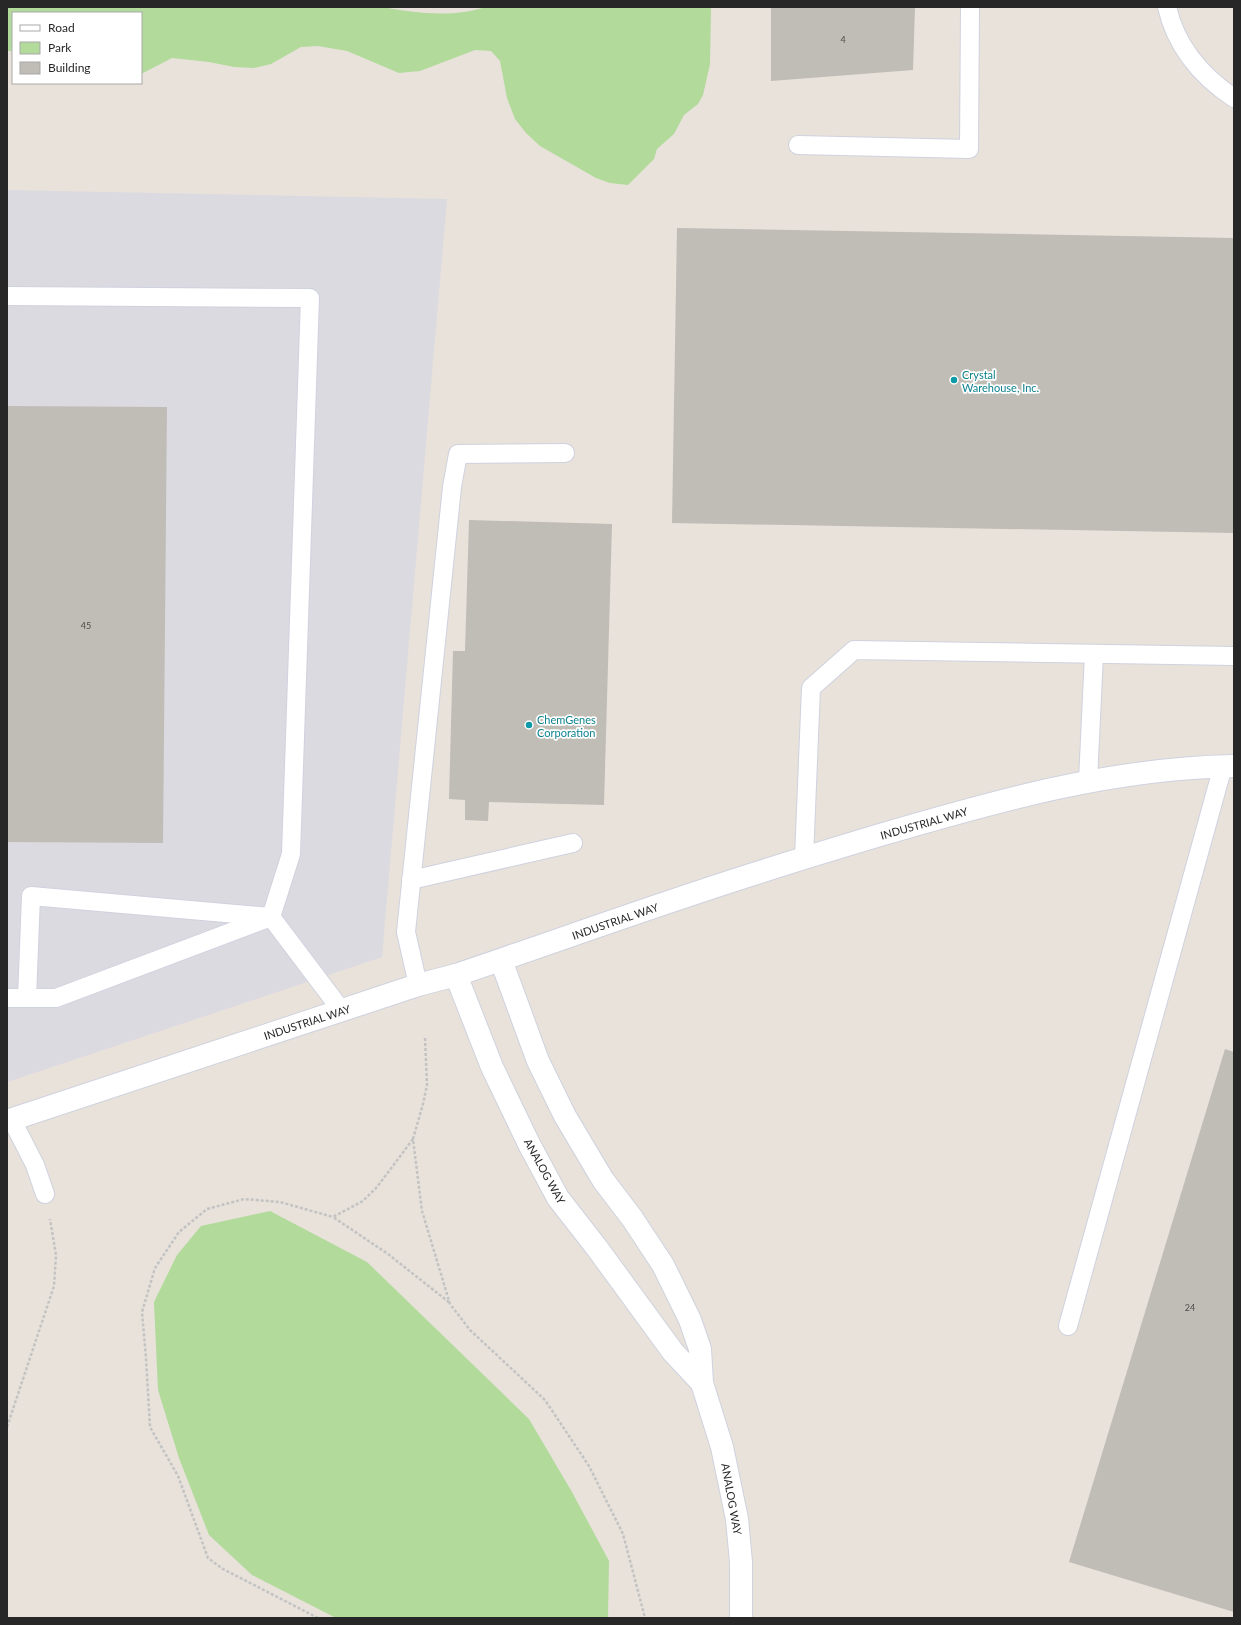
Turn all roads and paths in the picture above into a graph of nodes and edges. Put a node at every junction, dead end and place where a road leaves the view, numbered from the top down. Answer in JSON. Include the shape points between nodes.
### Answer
{"nodes":[{"id":1,"x":970,"y":7,"type":"edge"},
{"id":2,"x":1167,"y":7,"type":"edge"},
{"id":3,"x":1234,"y":98,"type":"edge"},
{"id":4,"x":798,"y":145,"type":"dead end"},
{"id":5,"x":7,"y":296,"type":"edge"},
{"id":6,"x":564,"y":453,"type":"dead end"},
{"id":7,"x":1094,"y":654,"type":"junction"},
{"id":8,"x":1234,"y":656,"type":"edge"},
{"id":9,"x":1228,"y":766,"type":"edge"},
{"id":10,"x":1088,"y":781,"type":"junction"},
{"id":11,"x":573,"y":843,"type":"dead end"},
{"id":12,"x":804,"y":858,"type":"junction"},
{"id":13,"x":411,"y":880,"type":"junction"},
{"id":14,"x":271,"y":917,"type":"junction"},
{"id":15,"x":501,"y":960,"type":"junction"},
{"id":16,"x":456,"y":975,"type":"junction"},
{"id":17,"x":418,"y":985,"type":"junction"},
{"id":18,"x":7,"y":998,"type":"edge"},
{"id":19,"x":27,"y":998,"type":"junction"},
{"id":20,"x":342,"y":1011,"type":"junction"},
{"id":21,"x":425,"y":1038,"type":"dead end"},
{"id":22,"x":10,"y":1120,"type":"edge"},
{"id":23,"x":412,"y":1139,"type":"junction"},
{"id":24,"x":44,"y":1194,"type":"joint"},
{"id":25,"x":333,"y":1217,"type":"junction"},
{"id":26,"x":450,"y":1304,"type":"junction"},
{"id":27,"x":1068,"y":1326,"type":"dead end"},
{"id":28,"x":702,"y":1384,"type":"junction"},
{"id":29,"x":7,"y":1427,"type":"edge"},
{"id":30,"x":318,"y":1618,"type":"edge"},
{"id":31,"x":645,"y":1618,"type":"edge"},
{"id":32,"x":741,"y":1618,"type":"edge"}],
"edges":[{"from":1,"to":4,"type":"lane","via":[[969,149]]},
{"from":2,"to":3,"type":"lane","via":[[1173,27],[1192,61],[1205,76]]},
{"from":5,"to":14,"type":"lane","via":[[310,298],[291,854]]},
{"from":6,"to":13,"type":"lane","via":[[458,454],[452,487]]},
{"from":7,"to":8,"type":"lane"},
{"from":7,"to":10,"type":"lane"},
{"from":7,"to":12,"type":"lane","via":[[854,650],[811,688]]},
{"from":9,"to":10,"type":"street","name":"INDUSTRIAL WAY","via":[[1155,771]]},
{"from":9,"to":27,"type":"lane"},
{"from":10,"to":12,"type":"street","name":"INDUSTRIAL WAY","via":[[967,810]]},
{"from":11,"to":13,"type":"lane"},
{"from":12,"to":15,"type":"street","name":"INDUSTRIAL WAY"},
{"from":13,"to":17,"type":"lane","via":[[406,932]]},
{"from":14,"to":19,"type":"lane","via":[[56,998]]},
{"from":14,"to":19,"type":"lane","via":[[31,896]]},
{"from":14,"to":20,"type":"lane"},
{"from":15,"to":16,"type":"street","name":"INDUSTRIAL WAY"},
{"from":15,"to":28,"type":"street","name":"ANALOG WAY","via":[[538,1061],[565,1116],[603,1180],[663,1265],[690,1320],[700,1349]]},
{"from":16,"to":17,"type":"street","name":"INDUSTRIAL WAY"},
{"from":16,"to":28,"type":"street","name":"ANALOG WAY","via":[[492,1067],[558,1198],[673,1352]]},
{"from":17,"to":20,"type":"street","name":"INDUSTRIAL WAY"},
{"from":18,"to":19,"type":"lane"},
{"from":20,"to":22,"type":"street","name":"INDUSTRIAL WAY"},
{"from":21,"to":23,"type":"path","via":[[427,1085],[424,1104]]},
{"from":22,"to":24,"type":"lane","via":[[35,1165]]},
{"from":23,"to":25,"type":"path","via":[[377,1187],[363,1201]]},
{"from":23,"to":26,"type":"path","via":[[422,1210]]},
{"from":24,"to":29,"type":"path","via":[[56,1255],[54,1286]]},
{"from":25,"to":26,"type":"path","via":[[388,1254]]},
{"from":25,"to":30,"type":"path","via":[[280,1202],[244,1199],[207,1209],[179,1232],[155,1268],[142,1312],[150,1427],[178,1476],[208,1558],[223,1569]]},
{"from":26,"to":31,"type":"path","via":[[470,1330],[546,1400],[589,1466],[623,1534]]},
{"from":28,"to":32,"type":"street","name":"ANALOG WAY","via":[[722,1447],[737,1519],[741,1562]]}]}
